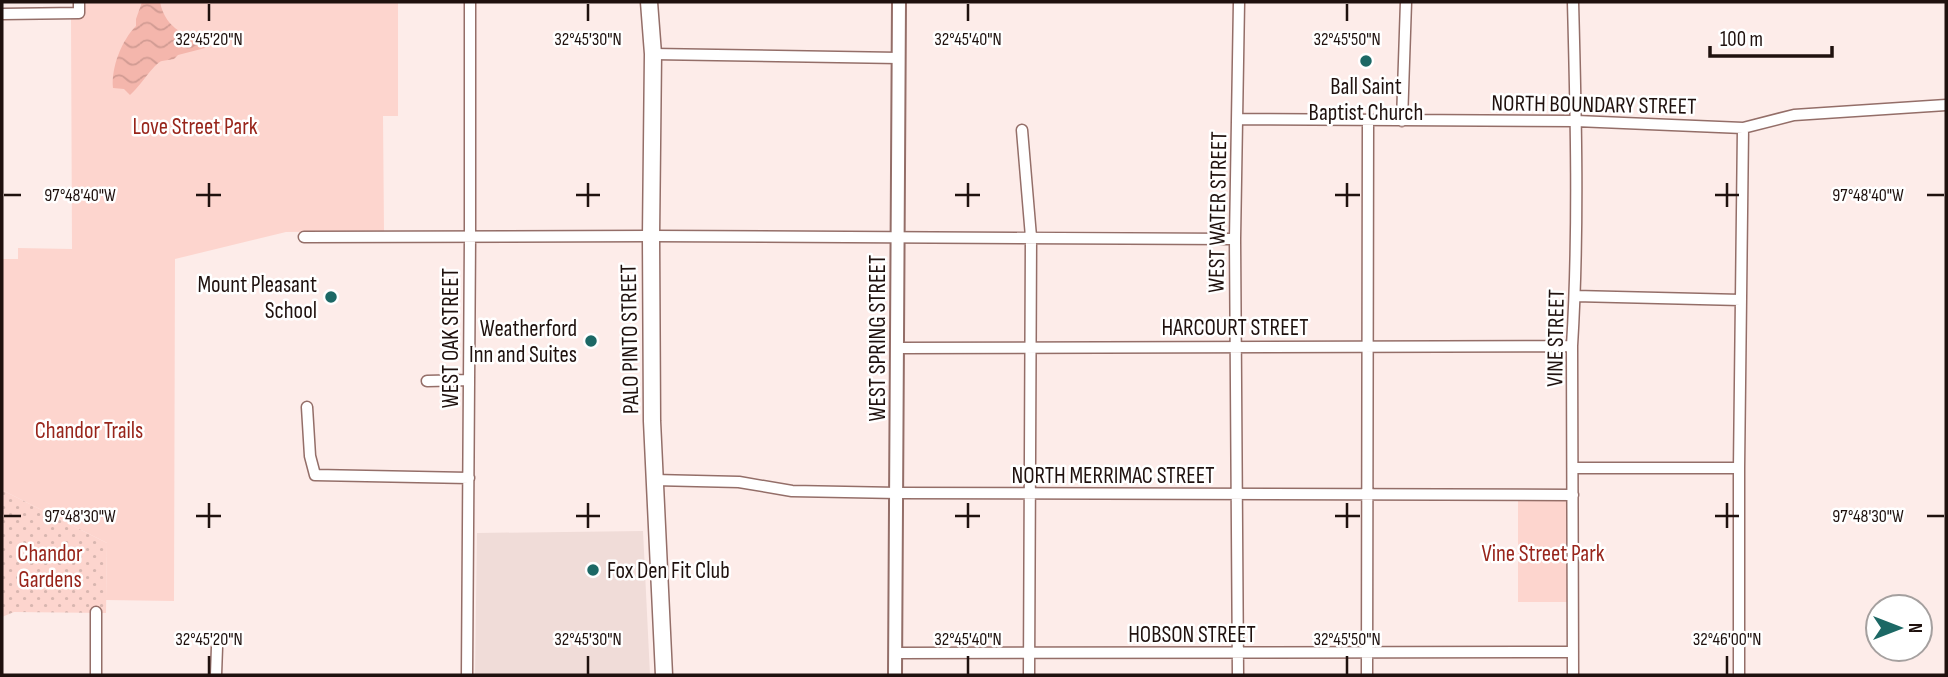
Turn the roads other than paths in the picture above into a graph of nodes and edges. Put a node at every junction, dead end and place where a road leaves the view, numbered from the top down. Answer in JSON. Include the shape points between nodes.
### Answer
{"nodes":[{"id":1,"x":470,"y":2,"type":"edge"},
{"id":2,"x":649,"y":2,"type":"edge"},
{"id":3,"x":899,"y":2,"type":"edge"},
{"id":4,"x":1239,"y":2,"type":"edge"},
{"id":5,"x":1406,"y":2,"type":"edge"},
{"id":6,"x":1573,"y":2,"type":"edge"},
{"id":7,"x":79,"y":7,"type":"edge"},
{"id":8,"x":2,"y":14,"type":"edge"},
{"id":9,"x":653,"y":54,"type":"junction"},
{"id":10,"x":899,"y":58,"type":"junction"},
{"id":11,"x":1946,"y":105,"type":"edge"},
{"id":12,"x":1238,"y":119,"type":"junction"},
{"id":13,"x":1368,"y":120,"type":"junction"},
{"id":14,"x":1402,"y":121,"type":"junction"},
{"id":15,"x":1576,"y":121,"type":"junction"},
{"id":16,"x":1743,"y":128,"type":"junction"},
{"id":17,"x":1022,"y":130,"type":"dead end"},
{"id":18,"x":651,"y":236,"type":"junction"},
{"id":19,"x":304,"y":237,"type":"dead end"},
{"id":20,"x":470,"y":237,"type":"junction"},
{"id":21,"x":1031,"y":237,"type":"junction"},
{"id":22,"x":898,"y":239,"type":"junction"},
{"id":23,"x":1235,"y":239,"type":"junction"},
{"id":24,"x":1575,"y":296,"type":"junction"},
{"id":25,"x":1741,"y":300,"type":"junction"},
{"id":26,"x":1367,"y":345,"type":"junction"},
{"id":27,"x":1030,"y":346,"type":"junction"},
{"id":28,"x":1236,"y":346,"type":"junction"},
{"id":29,"x":1572,"y":346,"type":"junction"},
{"id":30,"x":898,"y":348,"type":"junction"},
{"id":31,"x":469,"y":380,"type":"junction"},
{"id":32,"x":427,"y":381,"type":"dead end"},
{"id":33,"x":307,"y":407,"type":"dead end"},
{"id":34,"x":1574,"y":468,"type":"junction"},
{"id":35,"x":1738,"y":468,"type":"junction"},
{"id":36,"x":469,"y":478,"type":"junction"},
{"id":37,"x":654,"y":480,"type":"junction"},
{"id":38,"x":898,"y":493,"type":"junction"},
{"id":39,"x":1031,"y":495,"type":"junction"},
{"id":40,"x":1237,"y":495,"type":"junction"},
{"id":41,"x":1367,"y":495,"type":"junction"},
{"id":42,"x":1573,"y":495,"type":"junction"},
{"id":43,"x":96,"y":612,"type":"dead end"},
{"id":44,"x":217,"y":647,"type":"dead end"},
{"id":45,"x":1573,"y":652,"type":"junction"},
{"id":46,"x":895,"y":653,"type":"junction"},
{"id":47,"x":1029,"y":653,"type":"junction"},
{"id":48,"x":1367,"y":653,"type":"junction"},
{"id":49,"x":1238,"y":654,"type":"junction"},
{"id":50,"x":96,"y":675,"type":"edge"},
{"id":51,"x":216,"y":675,"type":"edge"},
{"id":52,"x":467,"y":675,"type":"edge"},
{"id":53,"x":664,"y":675,"type":"edge"},
{"id":54,"x":895,"y":675,"type":"edge"},
{"id":55,"x":1029,"y":675,"type":"edge"},
{"id":56,"x":1238,"y":675,"type":"edge"},
{"id":57,"x":1367,"y":675,"type":"edge"},
{"id":58,"x":1573,"y":675,"type":"edge"},
{"id":59,"x":1739,"y":675,"type":"edge"}],
"edges":[{"from":1,"to":20,"type":"street","name":"WEST OAK STREET"},
{"from":2,"to":9,"type":"main road","name":"PALO PINTO STREET"},
{"from":3,"to":10,"type":"street","name":"WEST SPRING STREET"},
{"from":4,"to":12,"type":"street","name":"WEST WATER STREET"},
{"from":5,"to":14,"type":"street"},
{"from":6,"to":15,"type":"street","name":"VINE STREET"},
{"from":7,"to":8,"type":"street"},
{"from":9,"to":10,"type":"street"},
{"from":9,"to":18,"type":"main road","name":"PALO PINTO STREET"},
{"from":10,"to":22,"type":"street","name":"WEST SPRING STREET"},
{"from":11,"to":16,"type":"street","name":"NORTH BOUNDARY STREET","via":[[1794,115]]},
{"from":12,"to":13,"type":"street","name":"NORTH BOUNDARY STREET"},
{"from":12,"to":23,"type":"street","name":"WEST WATER STREET"},
{"from":13,"to":14,"type":"street","name":"NORTH BOUNDARY STREET"},
{"from":13,"to":26,"type":"street"},
{"from":14,"to":15,"type":"street","name":"NORTH BOUNDARY STREET"},
{"from":15,"to":16,"type":"street","name":"NORTH BOUNDARY STREET"},
{"from":15,"to":24,"type":"street","name":"VINE STREET"},
{"from":16,"to":25,"type":"street"},
{"from":17,"to":21,"type":"street"},
{"from":18,"to":20,"type":"street"},
{"from":18,"to":22,"type":"street"},
{"from":18,"to":37,"type":"main road","name":"PALO PINTO STREET"},
{"from":19,"to":20,"type":"street"},
{"from":20,"to":31,"type":"street","name":"WEST OAK STREET"},
{"from":21,"to":22,"type":"street"},
{"from":21,"to":23,"type":"street"},
{"from":21,"to":27,"type":"street"},
{"from":22,"to":30,"type":"street","name":"WEST SPRING STREET"},
{"from":23,"to":28,"type":"street","name":"WEST WATER STREET"},
{"from":24,"to":25,"type":"street"},
{"from":24,"to":29,"type":"street","name":"VINE STREET"},
{"from":25,"to":35,"type":"street"},
{"from":26,"to":28,"type":"street","name":"HARCOURT STREET"},
{"from":26,"to":29,"type":"street","name":"HARCOURT STREET"},
{"from":26,"to":41,"type":"street"},
{"from":27,"to":28,"type":"street","name":"HARCOURT STREET"},
{"from":27,"to":30,"type":"street","name":"HARCOURT STREET"},
{"from":27,"to":39,"type":"street"},
{"from":28,"to":40,"type":"street","name":"WEST WATER STREET"},
{"from":29,"to":34,"type":"street","name":"VINE STREET"},
{"from":30,"to":38,"type":"street","name":"WEST SPRING STREET"},
{"from":31,"to":32,"type":"street"},
{"from":31,"to":36,"type":"street","name":"WEST OAK STREET"},
{"from":33,"to":36,"type":"street","via":[[316,475]]},
{"from":34,"to":35,"type":"street"},
{"from":34,"to":42,"type":"street","name":"VINE STREET"},
{"from":35,"to":59,"type":"street"},
{"from":36,"to":52,"type":"street","name":"WEST OAK STREET"},
{"from":37,"to":38,"type":"street","name":"NORTH MERRIMAC STREET","via":[[747,482],[792,491]]},
{"from":37,"to":53,"type":"main road","name":"PALO PINTO STREET"},
{"from":38,"to":39,"type":"street","name":"NORTH MERRIMAC STREET"},
{"from":38,"to":46,"type":"street","name":"WEST SPRING STREET"},
{"from":39,"to":40,"type":"street","name":"NORTH MERRIMAC STREET"},
{"from":39,"to":47,"type":"street"},
{"from":40,"to":41,"type":"street","name":"NORTH MERRIMAC STREET"},
{"from":40,"to":49,"type":"street","name":"WEST WATER STREET"},
{"from":41,"to":42,"type":"street","name":"NORTH MERRIMAC STREET"},
{"from":41,"to":48,"type":"street"},
{"from":42,"to":45,"type":"street","name":"VINE STREET"},
{"from":43,"to":50,"type":"street"},
{"from":44,"to":51,"type":"street"},
{"from":45,"to":48,"type":"street","name":"HOBSON STREET"},
{"from":45,"to":58,"type":"street","name":"VINE STREET"},
{"from":46,"to":47,"type":"street","name":"HOBSON STREET"},
{"from":46,"to":54,"type":"street","name":"WEST SPRING STREET"},
{"from":47,"to":49,"type":"street","name":"HOBSON STREET"},
{"from":47,"to":55,"type":"street"},
{"from":48,"to":49,"type":"street","name":"HOBSON STREET"},
{"from":48,"to":57,"type":"street"},
{"from":49,"to":56,"type":"street","name":"WEST WATER STREET"}]}
